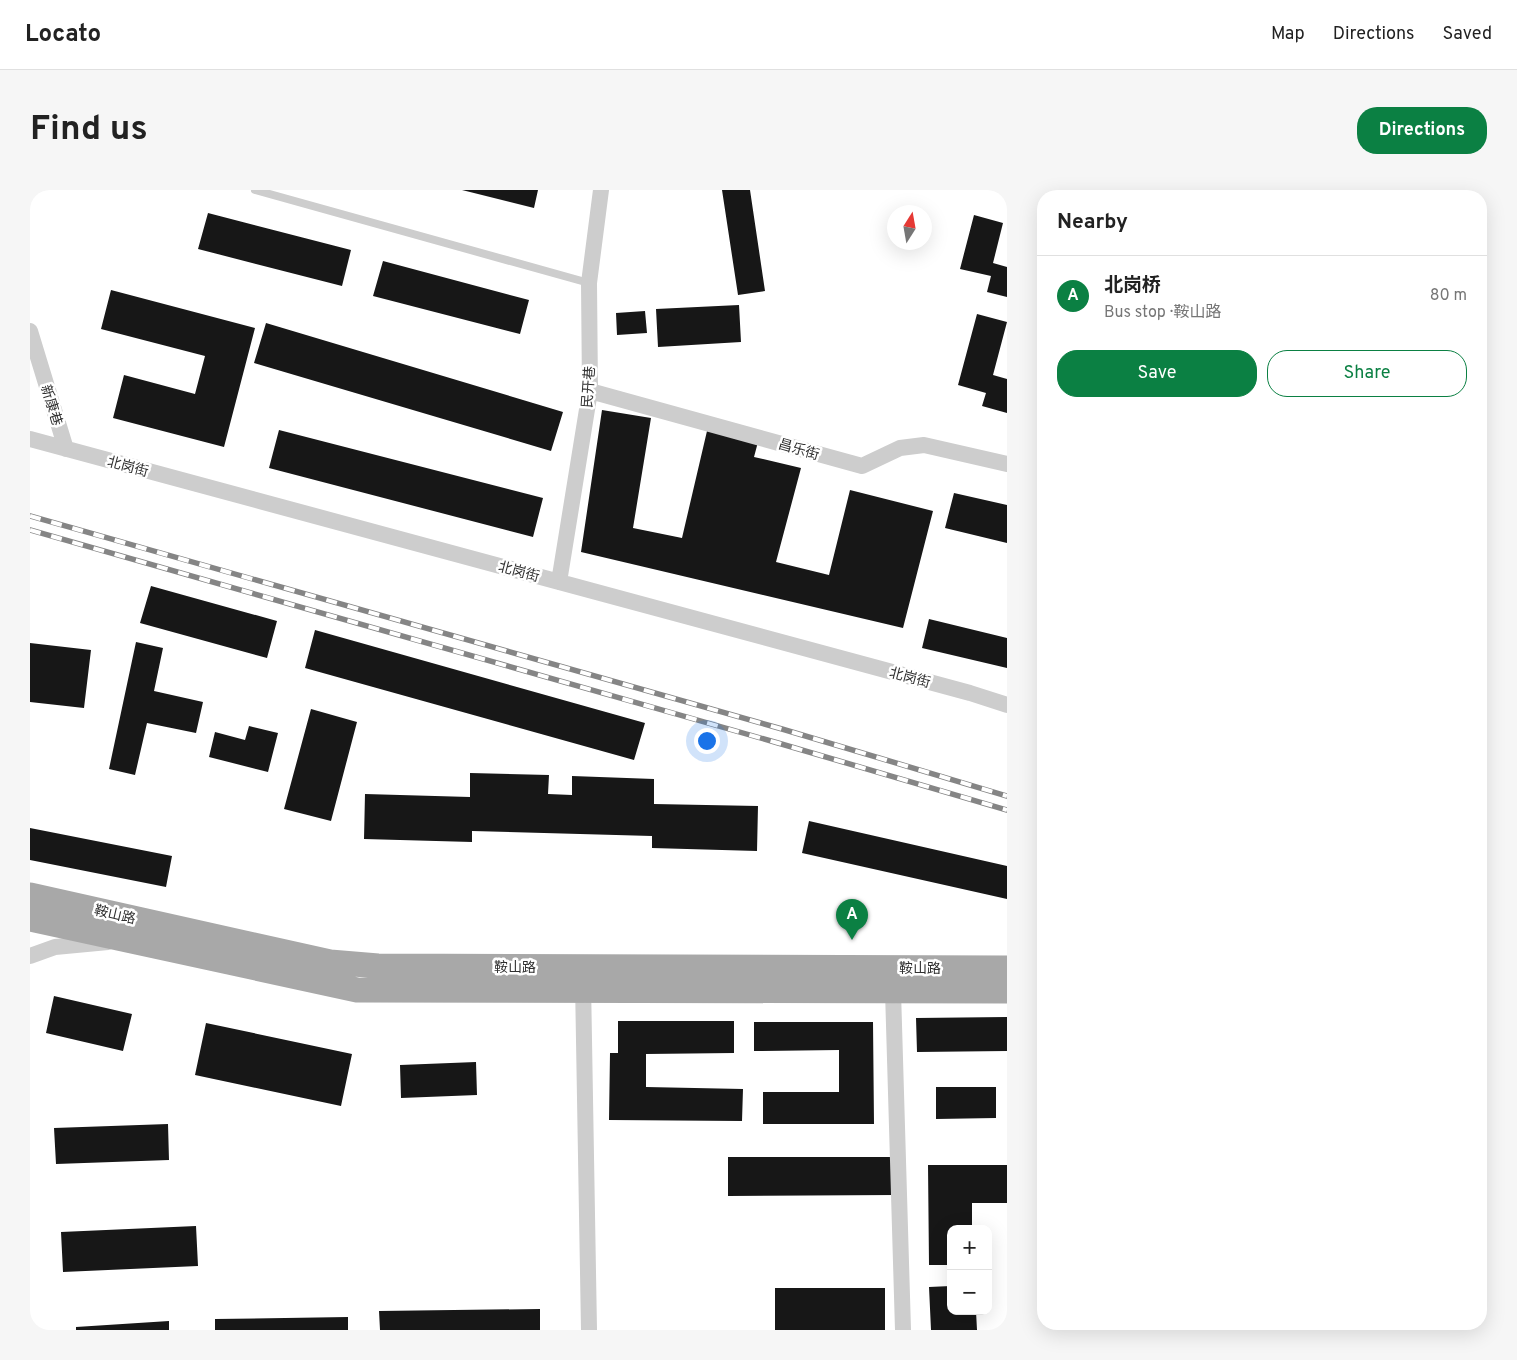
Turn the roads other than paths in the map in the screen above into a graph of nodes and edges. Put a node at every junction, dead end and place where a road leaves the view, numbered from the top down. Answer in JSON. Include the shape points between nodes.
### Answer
{"nodes":[{"id":1,"x":255,"y":190,"type":"edge"},
{"id":2,"x":601,"y":190,"type":"edge"},
{"id":3,"x":589,"y":283,"type":"junction"},
{"id":4,"x":30,"y":331,"type":"edge"},
{"id":5,"x":590,"y":391,"type":"junction"},
{"id":6,"x":30,"y":439,"type":"edge"},
{"id":7,"x":66,"y":449,"type":"junction"},
{"id":8,"x":1007,"y":464,"type":"edge"},
{"id":9,"x":559,"y":582,"type":"junction"},
{"id":10,"x":1007,"y":706,"type":"edge"},
{"id":11,"x":30,"y":895,"type":"edge"},
{"id":12,"x":30,"y":919,"type":"edge"},
{"id":13,"x":128,"y":940,"type":"junction"},
{"id":14,"x":30,"y":956,"type":"edge"},
{"id":15,"x":1007,"y":968,"type":"edge"},
{"id":16,"x":583,"y":979,"type":"junction"},
{"id":17,"x":893,"y":991,"type":"junction"},
{"id":18,"x":1007,"y":991,"type":"edge"},
{"id":19,"x":589,"y":1330,"type":"edge"},
{"id":20,"x":903,"y":1330,"type":"edge"}],
"edges":[{"from":1,"to":3,"type":"lane"},
{"from":2,"to":3,"type":"street","name":"民开巷"},
{"from":3,"to":5,"type":"street","name":"民开巷"},
{"from":4,"to":7,"type":"street","name":"新康巷"},
{"from":5,"to":8,"type":"street","name":"昌乐街","via":[[862,466],[900,448],[924,445]]},
{"from":5,"to":9,"type":"street","name":"民开巷"},
{"from":6,"to":7,"type":"street","name":"北岗街"},
{"from":7,"to":9,"type":"street","name":"北岗街"},
{"from":9,"to":10,"type":"street","name":"北岗街"},
{"from":11,"to":16,"type":"main road","name":"鞍山路","via":[[330,962]]},
{"from":12,"to":13,"type":"main road","name":"鞍山路"},
{"from":13,"to":14,"type":"street","via":[[55,947]]},
{"from":13,"to":16,"type":"main road","name":"鞍山路","via":[[357,990]]},
{"from":15,"to":16,"type":"main road","name":"鞍山路"},
{"from":16,"to":17,"type":"main road","name":"鞍山路"},
{"from":16,"to":19,"type":"street"},
{"from":17,"to":18,"type":"main road","name":"鞍山路"},
{"from":17,"to":20,"type":"street"}]}
